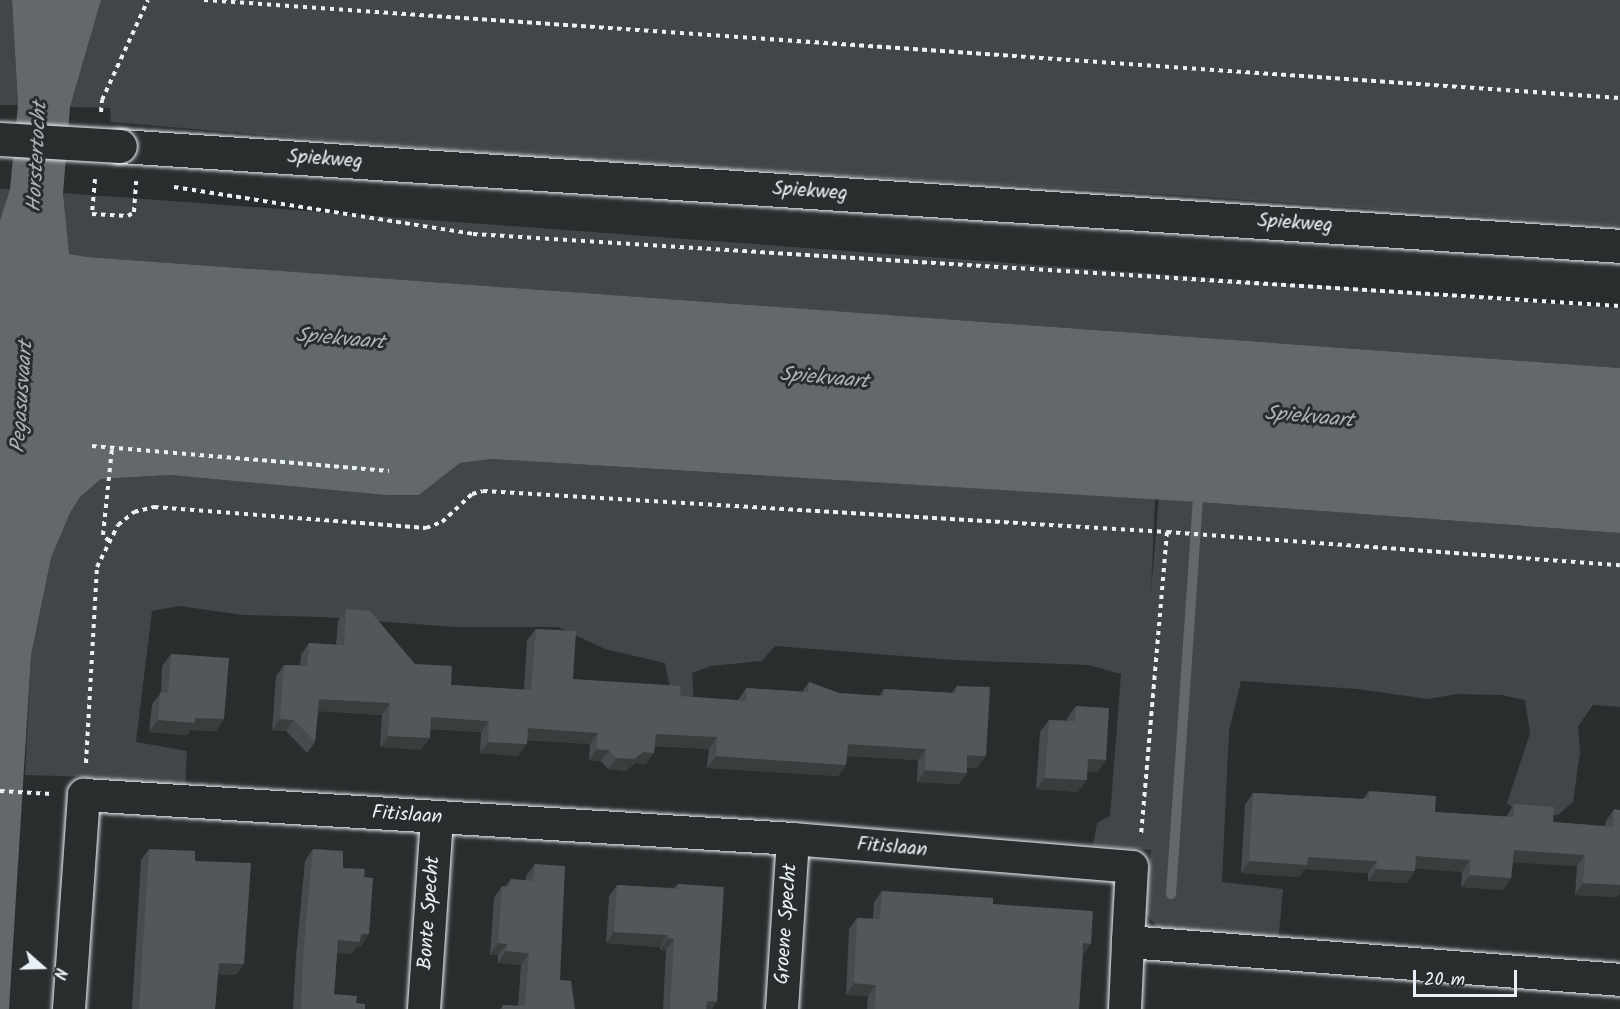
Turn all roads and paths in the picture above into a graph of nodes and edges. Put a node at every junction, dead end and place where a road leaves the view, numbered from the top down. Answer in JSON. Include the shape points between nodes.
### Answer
{"nodes":[{"id":1,"x":148,"y":0,"type":"edge"},
{"id":2,"x":204,"y":0,"type":"edge"},
{"id":3,"x":1620,"y":98,"type":"edge"},
{"id":4,"x":102,"y":100,"type":"dead end"},
{"id":5,"x":0,"y":139,"type":"edge"},
{"id":6,"x":127,"y":181,"type":"dead end"},
{"id":7,"x":136,"y":181,"type":"junction"},
{"id":8,"x":148,"y":182,"type":"dead end"},
{"id":9,"x":171,"y":186,"type":"dead end"},
{"id":10,"x":114,"y":215,"type":"dead end"},
{"id":11,"x":1620,"y":246,"type":"edge"},
{"id":12,"x":1620,"y":306,"type":"edge"},
{"id":13,"x":92,"y":446,"type":"dead end"},
{"id":14,"x":112,"y":448,"type":"junction"},
{"id":15,"x":389,"y":471,"type":"dead end"},
{"id":16,"x":1167,"y":532,"type":"junction"},
{"id":17,"x":110,"y":541,"type":"junction"},
{"id":18,"x":1620,"y":565,"type":"edge"},
{"id":19,"x":0,"y":791,"type":"edge"},
{"id":20,"x":72,"y":795,"type":"junction"},
{"id":21,"x":437,"y":818,"type":"junction"},
{"id":22,"x":793,"y":840,"type":"junction"},
{"id":23,"x":1132,"y":867,"type":"junction"},
{"id":24,"x":1128,"y":942,"type":"junction"},
{"id":25,"x":1620,"y":980,"type":"edge"},
{"id":26,"x":69,"y":1009,"type":"edge"},
{"id":27,"x":424,"y":1009,"type":"edge"},
{"id":28,"x":782,"y":1009,"type":"edge"},
{"id":29,"x":1125,"y":1009,"type":"edge"}],
"edges":[{"from":1,"to":4,"type":"path"},
{"from":2,"to":3,"type":"path"},
{"from":5,"to":11,"type":"main road","name":"Spiekweg","bridge":true},
{"from":6,"to":7,"type":"path"},
{"from":7,"to":8,"type":"path"},
{"from":7,"to":10,"type":"path","via":[[134,212],[128,216]]},
{"from":9,"to":12,"type":"path","via":[[473,234]]},
{"from":13,"to":14,"type":"path"},
{"from":14,"to":15,"type":"path"},
{"from":14,"to":17,"type":"path","via":[[103,536]]},
{"from":16,"to":17,"type":"path","via":[[483,491],[472,494],[442,522],[426,528],[154,507],[134,512],[118,525]]},
{"from":16,"to":18,"type":"path"},
{"from":16,"to":23,"type":"path","via":[[1141,832]]},
{"from":17,"to":20,"type":"path","via":[[98,567]]},
{"from":19,"to":20,"type":"path"},
{"from":20,"to":21,"type":"street","name":"Fitislaan"},
{"from":20,"to":26,"type":"street"},
{"from":21,"to":22,"type":"street","name":"Fitislaan"},
{"from":21,"to":27,"type":"street","name":"Bonte Specht"},
{"from":22,"to":23,"type":"street","name":"Fitislaan"},
{"from":22,"to":28,"type":"street","name":"Groene Specht"},
{"from":23,"to":24,"type":"street"},
{"from":24,"to":25,"type":"street"},
{"from":24,"to":29,"type":"street"}]}
